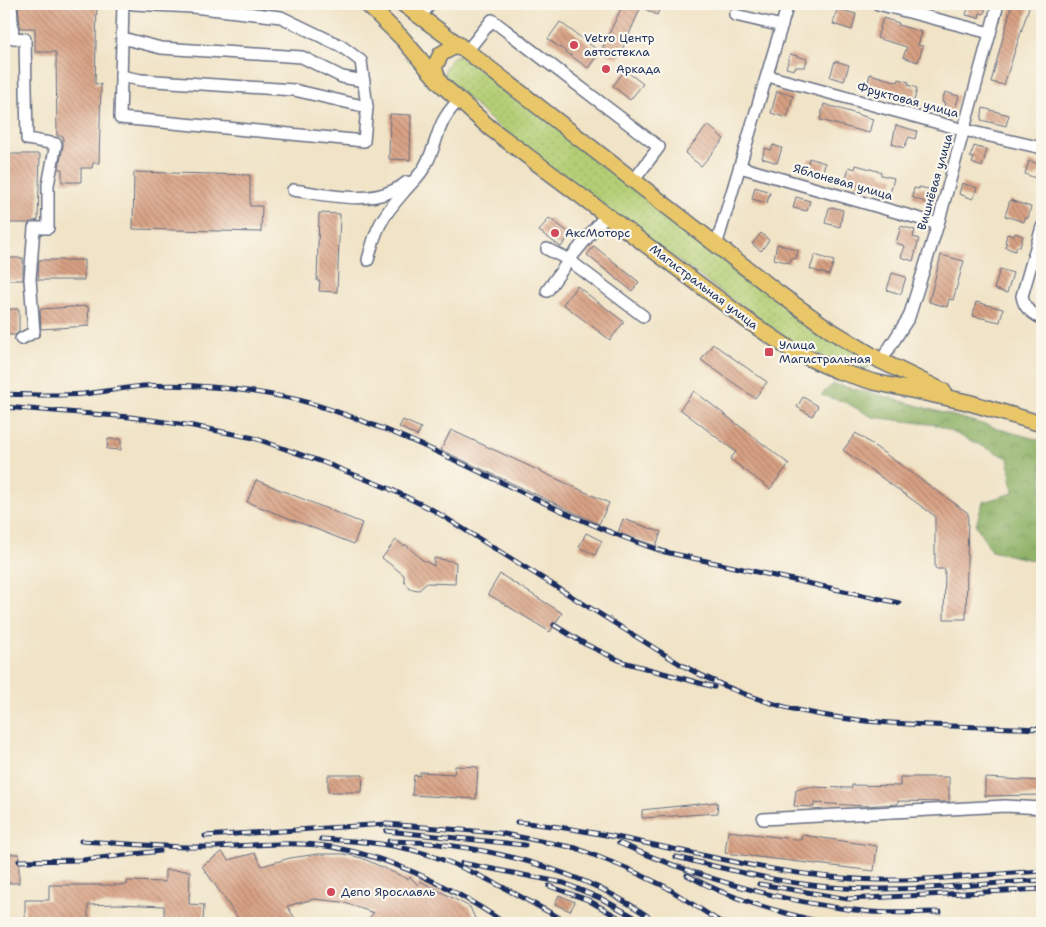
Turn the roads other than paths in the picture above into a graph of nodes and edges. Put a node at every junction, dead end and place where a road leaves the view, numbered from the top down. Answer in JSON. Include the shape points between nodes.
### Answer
{"nodes":[{"id":1,"x":11,"y":4,"type":"edge"},
{"id":2,"x":123,"y":4,"type":"edge"},
{"id":3,"x":134,"y":4,"type":"edge"},
{"id":4,"x":367,"y":4,"type":"edge"},
{"id":5,"x":403,"y":4,"type":"edge"},
{"id":6,"x":788,"y":4,"type":"edge"},
{"id":7,"x":878,"y":4,"type":"edge"},
{"id":8,"x":998,"y":4,"type":"edge"},
{"id":9,"x":427,"y":7,"type":"edge"},
{"id":10,"x":735,"y":15,"type":"dead end"},
{"id":11,"x":782,"y":26,"type":"junction"},
{"id":12,"x":990,"y":33,"type":"junction"},
{"id":13,"x":122,"y":38,"type":"junction"},
{"id":14,"x":467,"y":51,"type":"junction"},
{"id":15,"x":121,"y":76,"type":"junction"},
{"id":16,"x":768,"y":76,"type":"junction"},
{"id":17,"x":364,"y":81,"type":"junction"},
{"id":18,"x":440,"y":84,"type":"junction"},
{"id":19,"x":458,"y":101,"type":"junction"},
{"id":20,"x":367,"y":107,"type":"junction"},
{"id":21,"x":964,"y":130,"type":"junction"},
{"id":22,"x":1042,"y":148,"type":"edge"},
{"id":23,"x":425,"y":167,"type":"junction"},
{"id":24,"x":740,"y":167,"type":"junction"},
{"id":25,"x":634,"y":180,"type":"junction"},
{"id":26,"x":293,"y":190,"type":"dead end"},
{"id":27,"x":606,"y":215,"type":"junction"},
{"id":28,"x":938,"y":224,"type":"junction"},
{"id":29,"x":1042,"y":227,"type":"edge"},
{"id":30,"x":716,"y":246,"type":"junction"},
{"id":31,"x":546,"y":249,"type":"dead end"},
{"id":32,"x":368,"y":260,"type":"dead end"},
{"id":33,"x":568,"y":260,"type":"junction"},
{"id":34,"x":547,"y":291,"type":"dead end"},
{"id":35,"x":643,"y":316,"type":"dead end"},
{"id":36,"x":1042,"y":319,"type":"edge"},
{"id":37,"x":21,"y":339,"type":"dead end"},
{"id":38,"x":881,"y":361,"type":"junction"},
{"id":39,"x":874,"y":382,"type":"junction"},
{"id":40,"x":967,"y":402,"type":"junction"},
{"id":41,"x":1042,"y":424,"type":"edge"},
{"id":42,"x":1042,"y":808,"type":"edge"},
{"id":43,"x":763,"y":819,"type":"dead end"}],
"edges":[{"from":1,"to":37,"type":"street","via":[[13,38],[24,39],[27,139],[56,144],[48,185],[48,228],[34,228],[30,279],[34,332]]},
{"from":2,"to":13,"type":"street"},
{"from":3,"to":17,"type":"street","via":[[281,17],[341,46],[361,61]]},
{"from":4,"to":18,"type":"main road","name":"Магистральная улица","via":[[402,38]]},
{"from":5,"to":9,"type":"main road","name":"Магистральная улица"},
{"from":6,"to":11,"type":"street"},
{"from":7,"to":12,"type":"street"},
{"from":8,"to":12,"type":"street","name":"Вишнёвая улица"},
{"from":9,"to":14,"type":"main road","name":"Магистральная улица"},
{"from":10,"to":11,"type":"street"},
{"from":11,"to":16,"type":"street"},
{"from":12,"to":21,"type":"street","name":"Вишнёвая улица"},
{"from":13,"to":15,"type":"street"},
{"from":13,"to":17,"type":"street","via":[[161,48],[302,57],[342,77]]},
{"from":14,"to":18,"type":"main road","via":[[455,46],[441,54],[434,68]]},
{"from":14,"to":25,"type":"main road","name":"Магистральная улица"},
{"from":14,"to":25,"type":"street","via":[[492,20],[659,147]]},
{"from":15,"to":20,"type":"street","via":[[294,90]]},
{"from":15,"to":20,"type":"street","via":[[120,118],[364,141]]},
{"from":16,"to":21,"type":"street","name":"Фруктовая улица"},
{"from":16,"to":24,"type":"street"},
{"from":17,"to":20,"type":"street"},
{"from":18,"to":19,"type":"main road","name":"Магистральная улица"},
{"from":19,"to":23,"type":"street","via":[[439,126]]},
{"from":19,"to":27,"type":"main road","name":"Магистральная улица","via":[[520,152]]},
{"from":21,"to":22,"type":"street","name":"Фруктовая улица"},
{"from":21,"to":28,"type":"street","name":"Вишнёвая улица"},
{"from":23,"to":26,"type":"street","via":[[384,195],[362,198]]},
{"from":23,"to":32,"type":"street","via":[[375,229]]},
{"from":24,"to":28,"type":"street","name":"Яблоневая улица"},
{"from":24,"to":30,"type":"street"},
{"from":25,"to":30,"type":"main road","name":"Магистральная улица"},
{"from":27,"to":33,"type":"street"},
{"from":27,"to":39,"type":"main road","name":"Магистральная улица","via":[[787,347],[816,362]]},
{"from":28,"to":38,"type":"street","name":"Вишнёвая улица","via":[[909,317]]},
{"from":29,"to":36,"type":"street","via":[[1022,296],[1028,310]]},
{"from":30,"to":38,"type":"main road","name":"Магистральная улица","via":[[830,330]]},
{"from":31,"to":33,"type":"street"},
{"from":33,"to":34,"type":"street"},
{"from":33,"to":35,"type":"street"},
{"from":38,"to":39,"type":"main road"},
{"from":38,"to":40,"type":"main road","name":"Магистральная улица"},
{"from":39,"to":40,"type":"main road","name":"Магистральная улица"},
{"from":40,"to":41,"type":"main road","name":"Магистральная улица"},
{"from":42,"to":43,"type":"street","via":[[1005,806]]}]}
